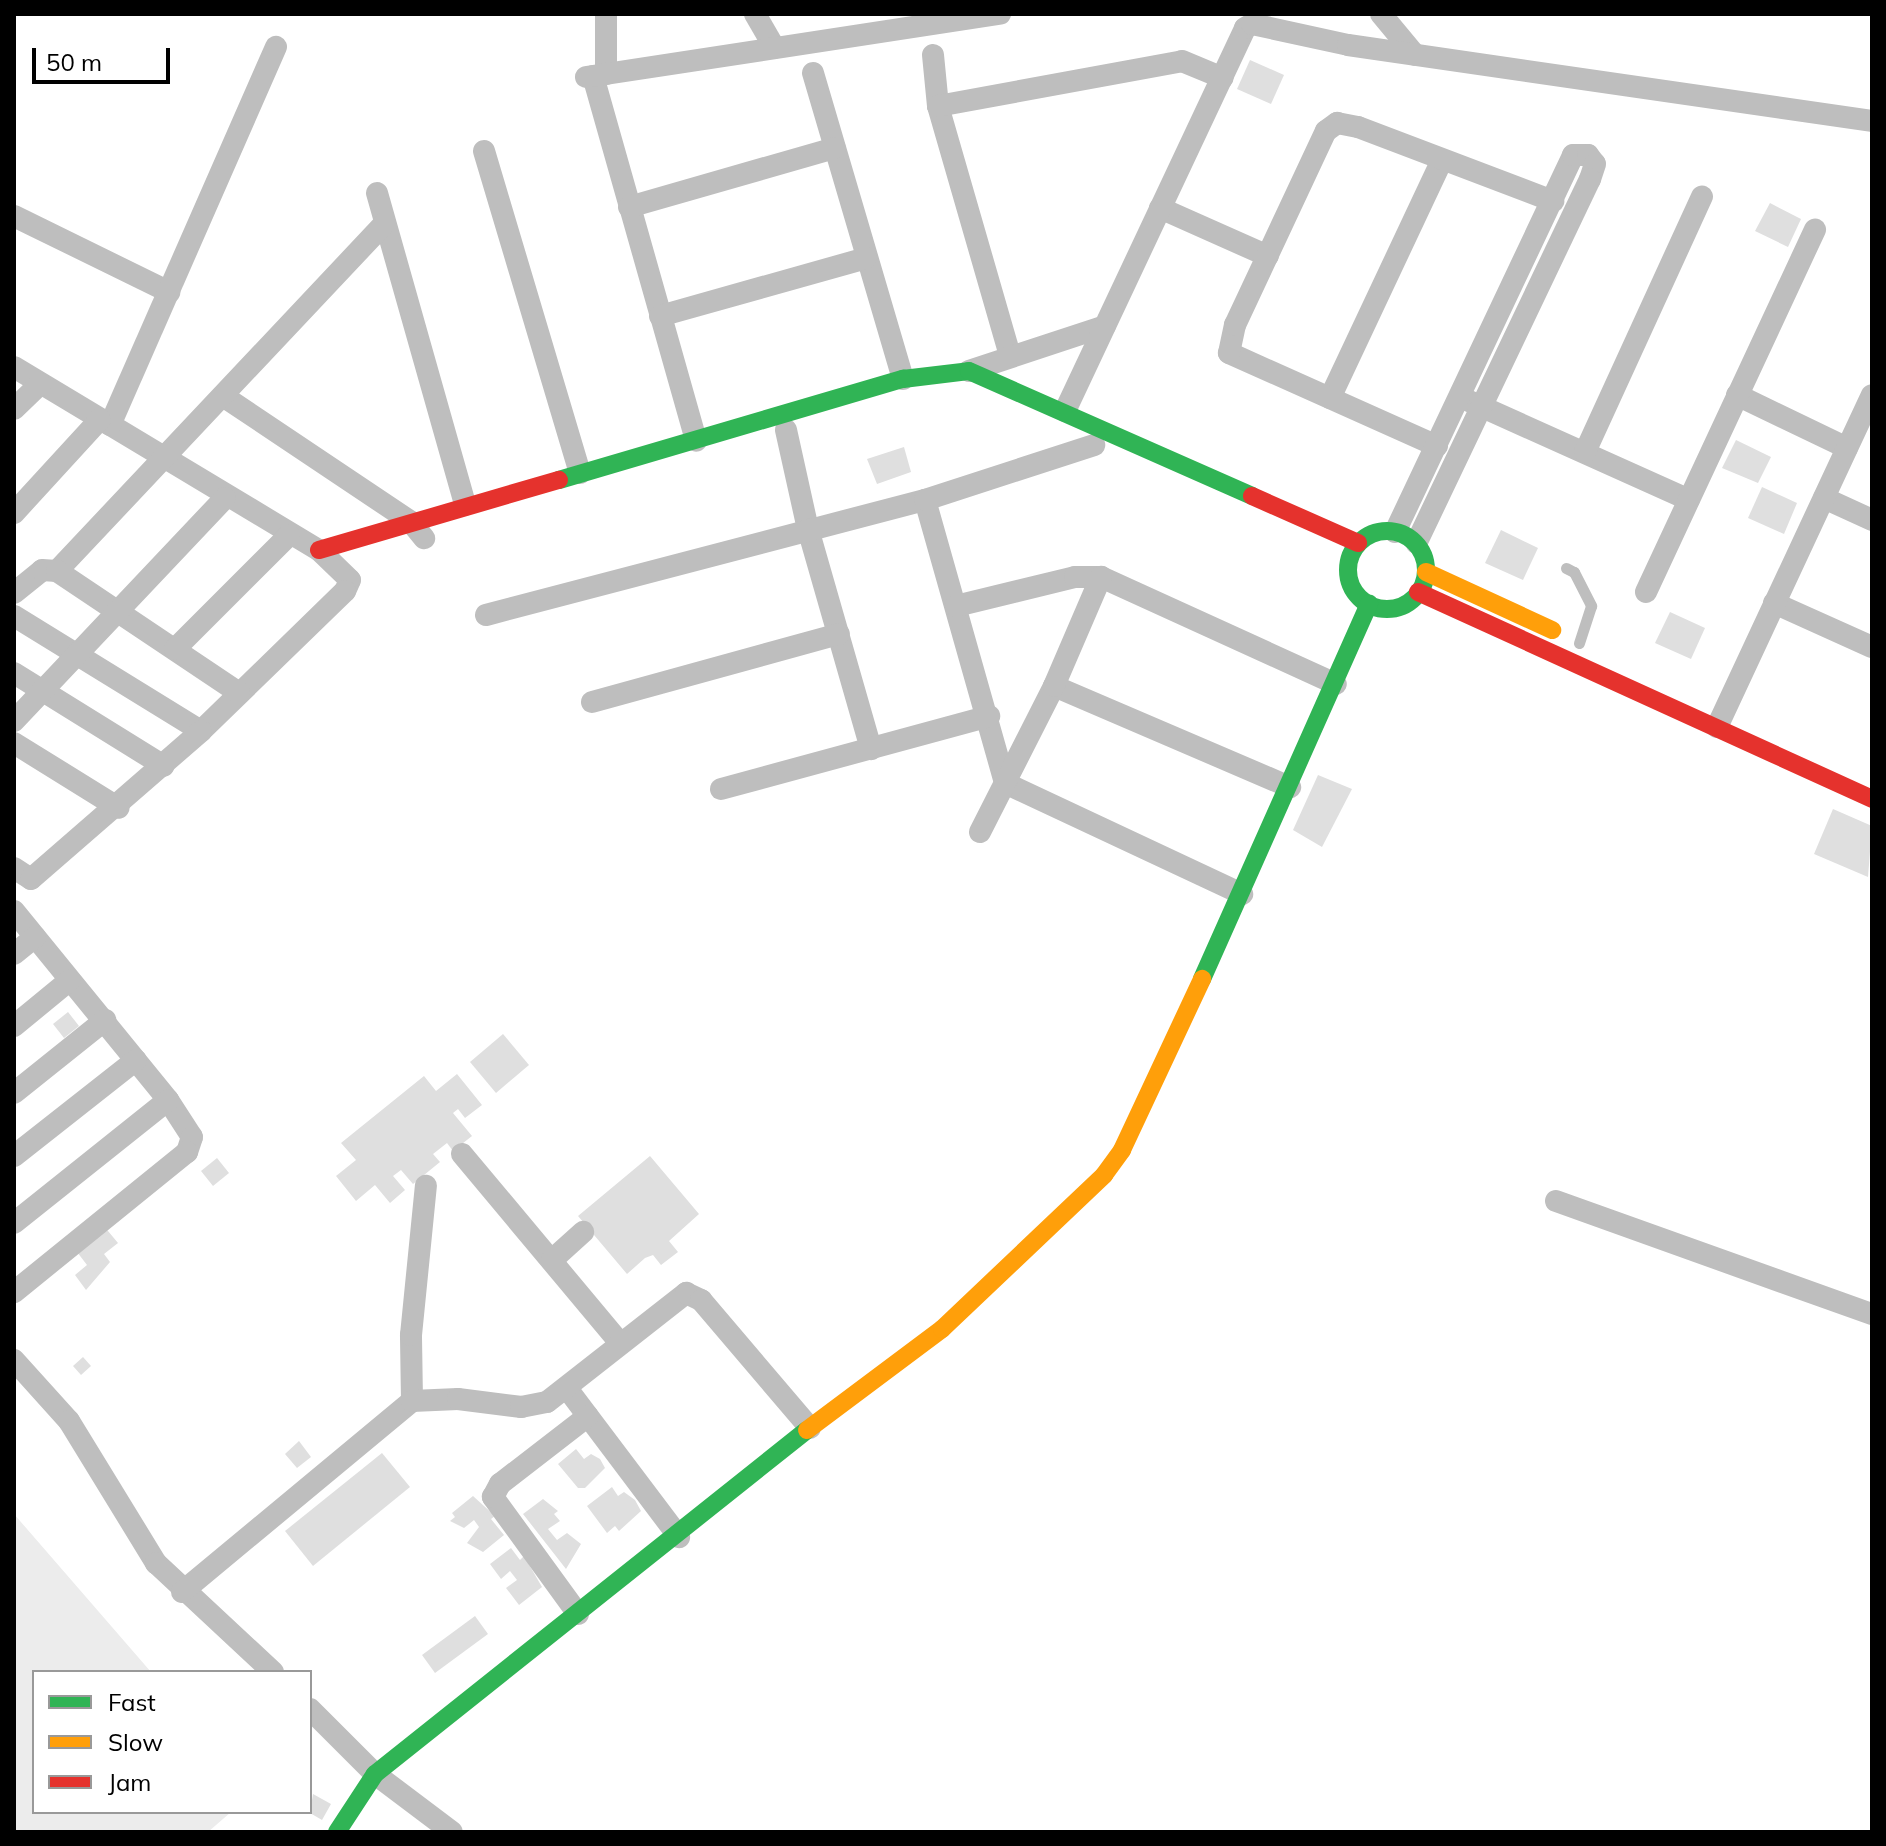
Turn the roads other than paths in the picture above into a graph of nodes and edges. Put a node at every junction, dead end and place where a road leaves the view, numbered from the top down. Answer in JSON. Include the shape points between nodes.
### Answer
{"nodes":[{"id":1,"x":606,"y":14,"type":"edge"},
{"id":2,"x":755,"y":14,"type":"edge"},
{"id":3,"x":1000,"y":14,"type":"edge"},
{"id":4,"x":1381,"y":14,"type":"edge"},
{"id":5,"x":1248,"y":17,"type":"edge"},
{"id":6,"x":276,"y":47,"type":"dead end"},
{"id":7,"x":775,"y":48,"type":"junction"},
{"id":8,"x":933,"y":55,"type":"dead end"},
{"id":9,"x":1415,"y":55,"type":"junction"},
{"id":10,"x":813,"y":73,"type":"dead end"},
{"id":11,"x":595,"y":75,"type":"junction"},
{"id":12,"x":1223,"y":78,"type":"junction"},
{"id":13,"x":938,"y":106,"type":"junction"},
{"id":14,"x":1872,"y":121,"type":"edge"},
{"id":15,"x":835,"y":148,"type":"junction"},
{"id":16,"x":484,"y":151,"type":"dead end"},
{"id":17,"x":1442,"y":160,"type":"junction"},
{"id":18,"x":377,"y":193,"type":"dead end"},
{"id":19,"x":1702,"y":196,"type":"dead end"},
{"id":20,"x":1553,"y":201,"type":"junction"},
{"id":21,"x":629,"y":207,"type":"junction"},
{"id":22,"x":1160,"y":208,"type":"junction"},
{"id":23,"x":14,"y":216,"type":"edge"},
{"id":24,"x":385,"y":223,"type":"junction"},
{"id":25,"x":1815,"y":230,"type":"dead end"},
{"id":26,"x":1268,"y":256,"type":"junction"},
{"id":27,"x":866,"y":258,"type":"junction"},
{"id":28,"x":169,"y":292,"type":"junction"},
{"id":29,"x":660,"y":316,"type":"junction"},
{"id":30,"x":1105,"y":326,"type":"junction"},
{"id":31,"x":1010,"y":355,"type":"junction"},
{"id":32,"x":14,"y":367,"type":"edge"},
{"id":33,"x":903,"y":379,"type":"junction"},
{"id":34,"x":966,"y":381,"type":"junction"},
{"id":35,"x":40,"y":384,"type":"junction"},
{"id":36,"x":1737,"y":395,"type":"junction"},
{"id":37,"x":1872,"y":395,"type":"edge"},
{"id":38,"x":223,"y":396,"type":"junction"},
{"id":39,"x":1461,"y":397,"type":"junction"},
{"id":40,"x":1330,"y":398,"type":"junction"},
{"id":41,"x":1482,"y":407,"type":"junction"},
{"id":42,"x":14,"y":409,"type":"edge"},
{"id":43,"x":1065,"y":411,"type":"junction"},
{"id":44,"x":105,"y":422,"type":"junction"},
{"id":45,"x":786,"y":430,"type":"junction"},
{"id":46,"x":696,"y":441,"type":"junction"},
{"id":47,"x":1094,"y":445,"type":"junction"},
{"id":48,"x":1437,"y":446,"type":"junction"},
{"id":49,"x":1847,"y":448,"type":"junction"},
{"id":50,"x":1585,"y":452,"type":"junction"},
{"id":51,"x":161,"y":457,"type":"junction"},
{"id":52,"x":580,"y":473,"type":"junction"},
{"id":53,"x":225,"y":498,"type":"junction"},
{"id":54,"x":1824,"y":498,"type":"junction"},
{"id":55,"x":925,"y":500,"type":"junction"},
{"id":56,"x":1689,"y":500,"type":"junction"},
{"id":57,"x":465,"y":505,"type":"junction"},
{"id":58,"x":14,"y":513,"type":"edge"},
{"id":59,"x":1872,"y":520,"type":"edge"},
{"id":60,"x":808,"y":529,"type":"junction"},
{"id":61,"x":417,"y":530,"type":"junction"},
{"id":62,"x":1395,"y":532,"type":"junction"},
{"id":63,"x":289,"y":535,"type":"junction"},
{"id":64,"x":1358,"y":543,"type":"junction"},
{"id":65,"x":1416,"y":543,"type":"junction"},
{"id":66,"x":327,"y":557,"type":"junction"},
{"id":67,"x":1349,"y":561,"type":"junction"},
{"id":68,"x":1566,"y":568,"type":"dead end"},
{"id":69,"x":57,"y":571,"type":"junction"},
{"id":70,"x":1426,"y":572,"type":"junction"},
{"id":71,"x":1101,"y":577,"type":"junction"},
{"id":72,"x":1418,"y":592,"type":"junction"},
{"id":73,"x":1646,"y":592,"type":"dead end"},
{"id":74,"x":14,"y":593,"type":"edge"},
{"id":75,"x":1774,"y":603,"type":"junction"},
{"id":76,"x":1369,"y":604,"type":"junction"},
{"id":77,"x":956,"y":606,"type":"junction"},
{"id":78,"x":120,"y":612,"type":"junction"},
{"id":79,"x":486,"y":615,"type":"dead end"},
{"id":80,"x":14,"y":616,"type":"edge"},
{"id":81,"x":839,"y":634,"type":"junction"},
{"id":82,"x":1586,"y":646,"type":"joint"},
{"id":83,"x":1872,"y":647,"type":"edge"},
{"id":84,"x":175,"y":649,"type":"junction"},
{"id":85,"x":78,"y":656,"type":"junction"},
{"id":86,"x":14,"y":673,"type":"edge"},
{"id":87,"x":1646,"y":673,"type":"dead end"},
{"id":88,"x":1336,"y":684,"type":"junction"},
{"id":89,"x":1054,"y":686,"type":"junction"},
{"id":90,"x":44,"y":691,"type":"junction"},
{"id":91,"x":239,"y":693,"type":"junction"},
{"id":92,"x":592,"y":702,"type":"dead end"},
{"id":93,"x":989,"y":716,"type":"junction"},
{"id":94,"x":1721,"y":718,"type":"junction"},
{"id":95,"x":14,"y":721,"type":"edge"},
{"id":96,"x":201,"y":731,"type":"junction"},
{"id":97,"x":14,"y":743,"type":"edge"},
{"id":98,"x":871,"y":749,"type":"junction"},
{"id":99,"x":164,"y":766,"type":"junction"},
{"id":100,"x":1872,"y":779,"type":"edge"},
{"id":101,"x":1005,"y":783,"type":"junction"},
{"id":102,"x":1290,"y":787,"type":"junction"},
{"id":103,"x":721,"y":789,"type":"dead end"},
{"id":104,"x":1872,"y":799,"type":"edge"},
{"id":105,"x":119,"y":808,"type":"junction"},
{"id":106,"x":980,"y":832,"type":"dead end"},
{"id":107,"x":20,"y":880,"type":"edge"},
{"id":108,"x":1242,"y":894,"type":"junction"},
{"id":109,"x":14,"y":911,"type":"edge"},
{"id":110,"x":35,"y":937,"type":"junction"},
{"id":111,"x":14,"y":954,"type":"edge"},
{"id":112,"x":70,"y":980,"type":"junction"},
{"id":113,"x":105,"y":1020,"type":"junction"},
{"id":114,"x":14,"y":1026,"type":"edge"},
{"id":115,"x":136,"y":1060,"type":"junction"},
{"id":116,"x":14,"y":1093,"type":"edge"},
{"id":117,"x":168,"y":1100,"type":"junction"},
{"id":118,"x":462,"y":1154,"type":"dead end"},
{"id":119,"x":14,"y":1156,"type":"edge"},
{"id":120,"x":426,"y":1186,"type":"dead end"},
{"id":121,"x":1556,"y":1201,"type":"dead end"},
{"id":122,"x":14,"y":1223,"type":"edge"},
{"id":123,"x":583,"y":1232,"type":"dead end"},
{"id":124,"x":552,"y":1260,"type":"junction"},
{"id":125,"x":14,"y":1292,"type":"edge"},
{"id":126,"x":1872,"y":1314,"type":"edge"},
{"id":127,"x":620,"y":1343,"type":"junction"},
{"id":128,"x":14,"y":1360,"type":"edge"},
{"id":129,"x":569,"y":1391,"type":"junction"},
{"id":130,"x":412,"y":1401,"type":"junction"},
{"id":131,"x":588,"y":1416,"type":"junction"},
{"id":132,"x":810,"y":1428,"type":"junction"},
{"id":133,"x":679,"y":1537,"type":"junction"},
{"id":134,"x":182,"y":1592,"type":"junction"},
{"id":135,"x":578,"y":1614,"type":"junction"},
{"id":136,"x":271,"y":1670,"type":"edge"},
{"id":137,"x":312,"y":1711,"type":"edge"},
{"id":138,"x":375,"y":1774,"type":"junction"},
{"id":139,"x":337,"y":1832,"type":"edge"},
{"id":140,"x":452,"y":1832,"type":"edge"}],
"edges":[{"from":1,"to":11,"type":"street"},
{"from":2,"to":7,"type":"street"},
{"from":3,"to":7,"type":"street"},
{"from":4,"to":9,"type":"street"},
{"from":5,"to":9,"type":"street"},
{"from":5,"to":12,"type":"street"},
{"from":6,"to":28,"type":"street"},
{"from":7,"to":11,"type":"street"},
{"from":8,"to":13,"type":"street"},
{"from":9,"to":14,"type":"street"},
{"from":10,"to":15,"type":"street"},
{"from":11,"to":21,"type":"street"},
{"from":12,"to":13,"type":"street","via":[[1182,61]]},
{"from":12,"to":22,"type":"street"},
{"from":13,"to":31,"type":"street"},
{"from":15,"to":21,"type":"street"},
{"from":15,"to":27,"type":"street"},
{"from":16,"to":52,"type":"street"},
{"from":17,"to":20,"type":"street"},
{"from":17,"to":26,"type":"street","via":[[1358,127],[1330,127]]},
{"from":17,"to":40,"type":"street"},
{"from":18,"to":24,"type":"street"},
{"from":19,"to":50,"type":"street"},
{"from":20,"to":39,"type":"street"},
{"from":20,"to":41,"type":"street","via":[[1573,155],[1583,152],[1593,159],[1584,193]]},
{"from":21,"to":29,"type":"street"},
{"from":22,"to":26,"type":"street"},
{"from":22,"to":30,"type":"street"},
{"from":23,"to":28,"type":"street"},
{"from":24,"to":38,"type":"street"},
{"from":24,"to":57,"type":"street"},
{"from":25,"to":36,"type":"street"},
{"from":26,"to":40,"type":"street","via":[[1235,325],[1229,353]]},
{"from":27,"to":29,"type":"street"},
{"from":27,"to":33,"type":"street"},
{"from":28,"to":44,"type":"street"},
{"from":29,"to":46,"type":"street"},
{"from":30,"to":31,"type":"street"},
{"from":30,"to":43,"type":"street"},
{"from":31,"to":34,"type":"street"},
{"from":32,"to":35,"type":"street"},
{"from":33,"to":34,"type":"street","via":[[936,371]]},
{"from":33,"to":46,"type":"street"},
{"from":34,"to":43,"type":"street"},
{"from":34,"to":45,"type":"street"},
{"from":34,"to":47,"type":"street"},
{"from":35,"to":42,"type":"street"},
{"from":35,"to":44,"type":"street"},
{"from":36,"to":49,"type":"street"},
{"from":36,"to":56,"type":"street"},
{"from":37,"to":49,"type":"street"},
{"from":38,"to":51,"type":"street"},
{"from":38,"to":61,"type":"street"},
{"from":39,"to":41,"type":"street"},
{"from":39,"to":48,"type":"street"},
{"from":40,"to":48,"type":"street"},
{"from":41,"to":50,"type":"street"},
{"from":41,"to":65,"type":"street"},
{"from":43,"to":64,"type":"street"},
{"from":44,"to":51,"type":"street"},
{"from":44,"to":58,"type":"street"},
{"from":45,"to":60,"type":"street"},
{"from":45,"to":61,"type":"street"},
{"from":46,"to":52,"type":"street"},
{"from":47,"to":55,"type":"street"},
{"from":47,"to":67,"type":"street"},
{"from":48,"to":62,"type":"street"},
{"from":49,"to":54,"type":"street"},
{"from":50,"to":56,"type":"street"},
{"from":51,"to":53,"type":"street"},
{"from":51,"to":69,"type":"street"},
{"from":52,"to":57,"type":"street"},
{"from":53,"to":63,"type":"street"},
{"from":53,"to":78,"type":"street"},
{"from":54,"to":59,"type":"street"},
{"from":54,"to":75,"type":"street"},
{"from":55,"to":60,"type":"street"},
{"from":55,"to":77,"type":"street"},
{"from":56,"to":73,"type":"street"},
{"from":57,"to":61,"type":"street"},
{"from":60,"to":79,"type":"street"},
{"from":60,"to":81,"type":"street"},
{"from":61,"to":66,"type":"street"},
{"from":62,"to":64,"type":"street","via":[[1375,533]]},
{"from":62,"to":65,"type":"street"},
{"from":63,"to":66,"type":"street"},
{"from":63,"to":84,"type":"street"},
{"from":64,"to":67,"type":"street"},
{"from":65,"to":70,"type":"street"},
{"from":66,"to":91,"type":"street","via":[[350,580],[345,591]]},
{"from":67,"to":76,"type":"street","via":[[1354,590]]},
{"from":68,"to":82,"type":"lane","via":[[1591,606]]},
{"from":69,"to":74,"type":"street","via":[[42,570]]},
{"from":69,"to":78,"type":"street"},
{"from":70,"to":72,"type":"street"},
{"from":70,"to":82,"type":"street"},
{"from":71,"to":77,"type":"street","via":[[1075,577]]},
{"from":71,"to":88,"type":"street"},
{"from":71,"to":89,"type":"street"},
{"from":72,"to":76,"type":"street","via":[[1399,607]]},
{"from":72,"to":94,"type":"street"},
{"from":75,"to":83,"type":"street"},
{"from":75,"to":94,"type":"street"},
{"from":76,"to":88,"type":"street"},
{"from":77,"to":93,"type":"street"},
{"from":78,"to":84,"type":"street"},
{"from":78,"to":85,"type":"street"},
{"from":80,"to":85,"type":"street"},
{"from":81,"to":92,"type":"street"},
{"from":81,"to":98,"type":"street"},
{"from":84,"to":91,"type":"street"},
{"from":85,"to":90,"type":"street"},
{"from":85,"to":96,"type":"street"},
{"from":86,"to":90,"type":"street"},
{"from":87,"to":94,"type":"street"},
{"from":88,"to":102,"type":"street"},
{"from":89,"to":101,"type":"street"},
{"from":89,"to":102,"type":"street"},
{"from":90,"to":95,"type":"street"},
{"from":90,"to":99,"type":"street"},
{"from":91,"to":96,"type":"street"},
{"from":93,"to":98,"type":"street"},
{"from":93,"to":101,"type":"street"},
{"from":94,"to":100,"type":"street"},
{"from":94,"to":104,"type":"street"},
{"from":96,"to":99,"type":"street"},
{"from":97,"to":105,"type":"street"},
{"from":98,"to":103,"type":"street"},
{"from":99,"to":105,"type":"street"},
{"from":101,"to":106,"type":"street"},
{"from":101,"to":108,"type":"street"},
{"from":102,"to":108,"type":"street"},
{"from":105,"to":107,"type":"street"},
{"from":108,"to":132,"type":"street","via":[[1122,1150],[1104,1175],[942,1329]]},
{"from":109,"to":110,"type":"street"},
{"from":110,"to":111,"type":"street"},
{"from":110,"to":112,"type":"street"},
{"from":112,"to":113,"type":"street"},
{"from":112,"to":114,"type":"street"},
{"from":113,"to":115,"type":"street"},
{"from":113,"to":116,"type":"street"},
{"from":115,"to":117,"type":"street"},
{"from":115,"to":119,"type":"street"},
{"from":117,"to":122,"type":"street"},
{"from":117,"to":125,"type":"street","via":[[190,1130],[187,1152]]},
{"from":118,"to":124,"type":"street"},
{"from":120,"to":130,"type":"street","via":[[411,1335]]},
{"from":121,"to":126,"type":"street"},
{"from":123,"to":124,"type":"street"},
{"from":124,"to":127,"type":"street"},
{"from":127,"to":129,"type":"street"},
{"from":127,"to":132,"type":"street","via":[[678,1296],[695,1295]]},
{"from":128,"to":134,"type":"street","via":[[69,1421],[135,1532]]},
{"from":129,"to":130,"type":"street","via":[[521,1407],[458,1399]]},
{"from":129,"to":131,"type":"street"},
{"from":130,"to":134,"type":"street"},
{"from":131,"to":133,"type":"street"},
{"from":131,"to":135,"type":"street","via":[[500,1484],[493,1497]]},
{"from":132,"to":133,"type":"street"},
{"from":133,"to":135,"type":"street"},
{"from":134,"to":136,"type":"street"},
{"from":135,"to":138,"type":"street"},
{"from":137,"to":138,"type":"street"},
{"from":138,"to":139,"type":"street"},
{"from":138,"to":140,"type":"street"}]}
